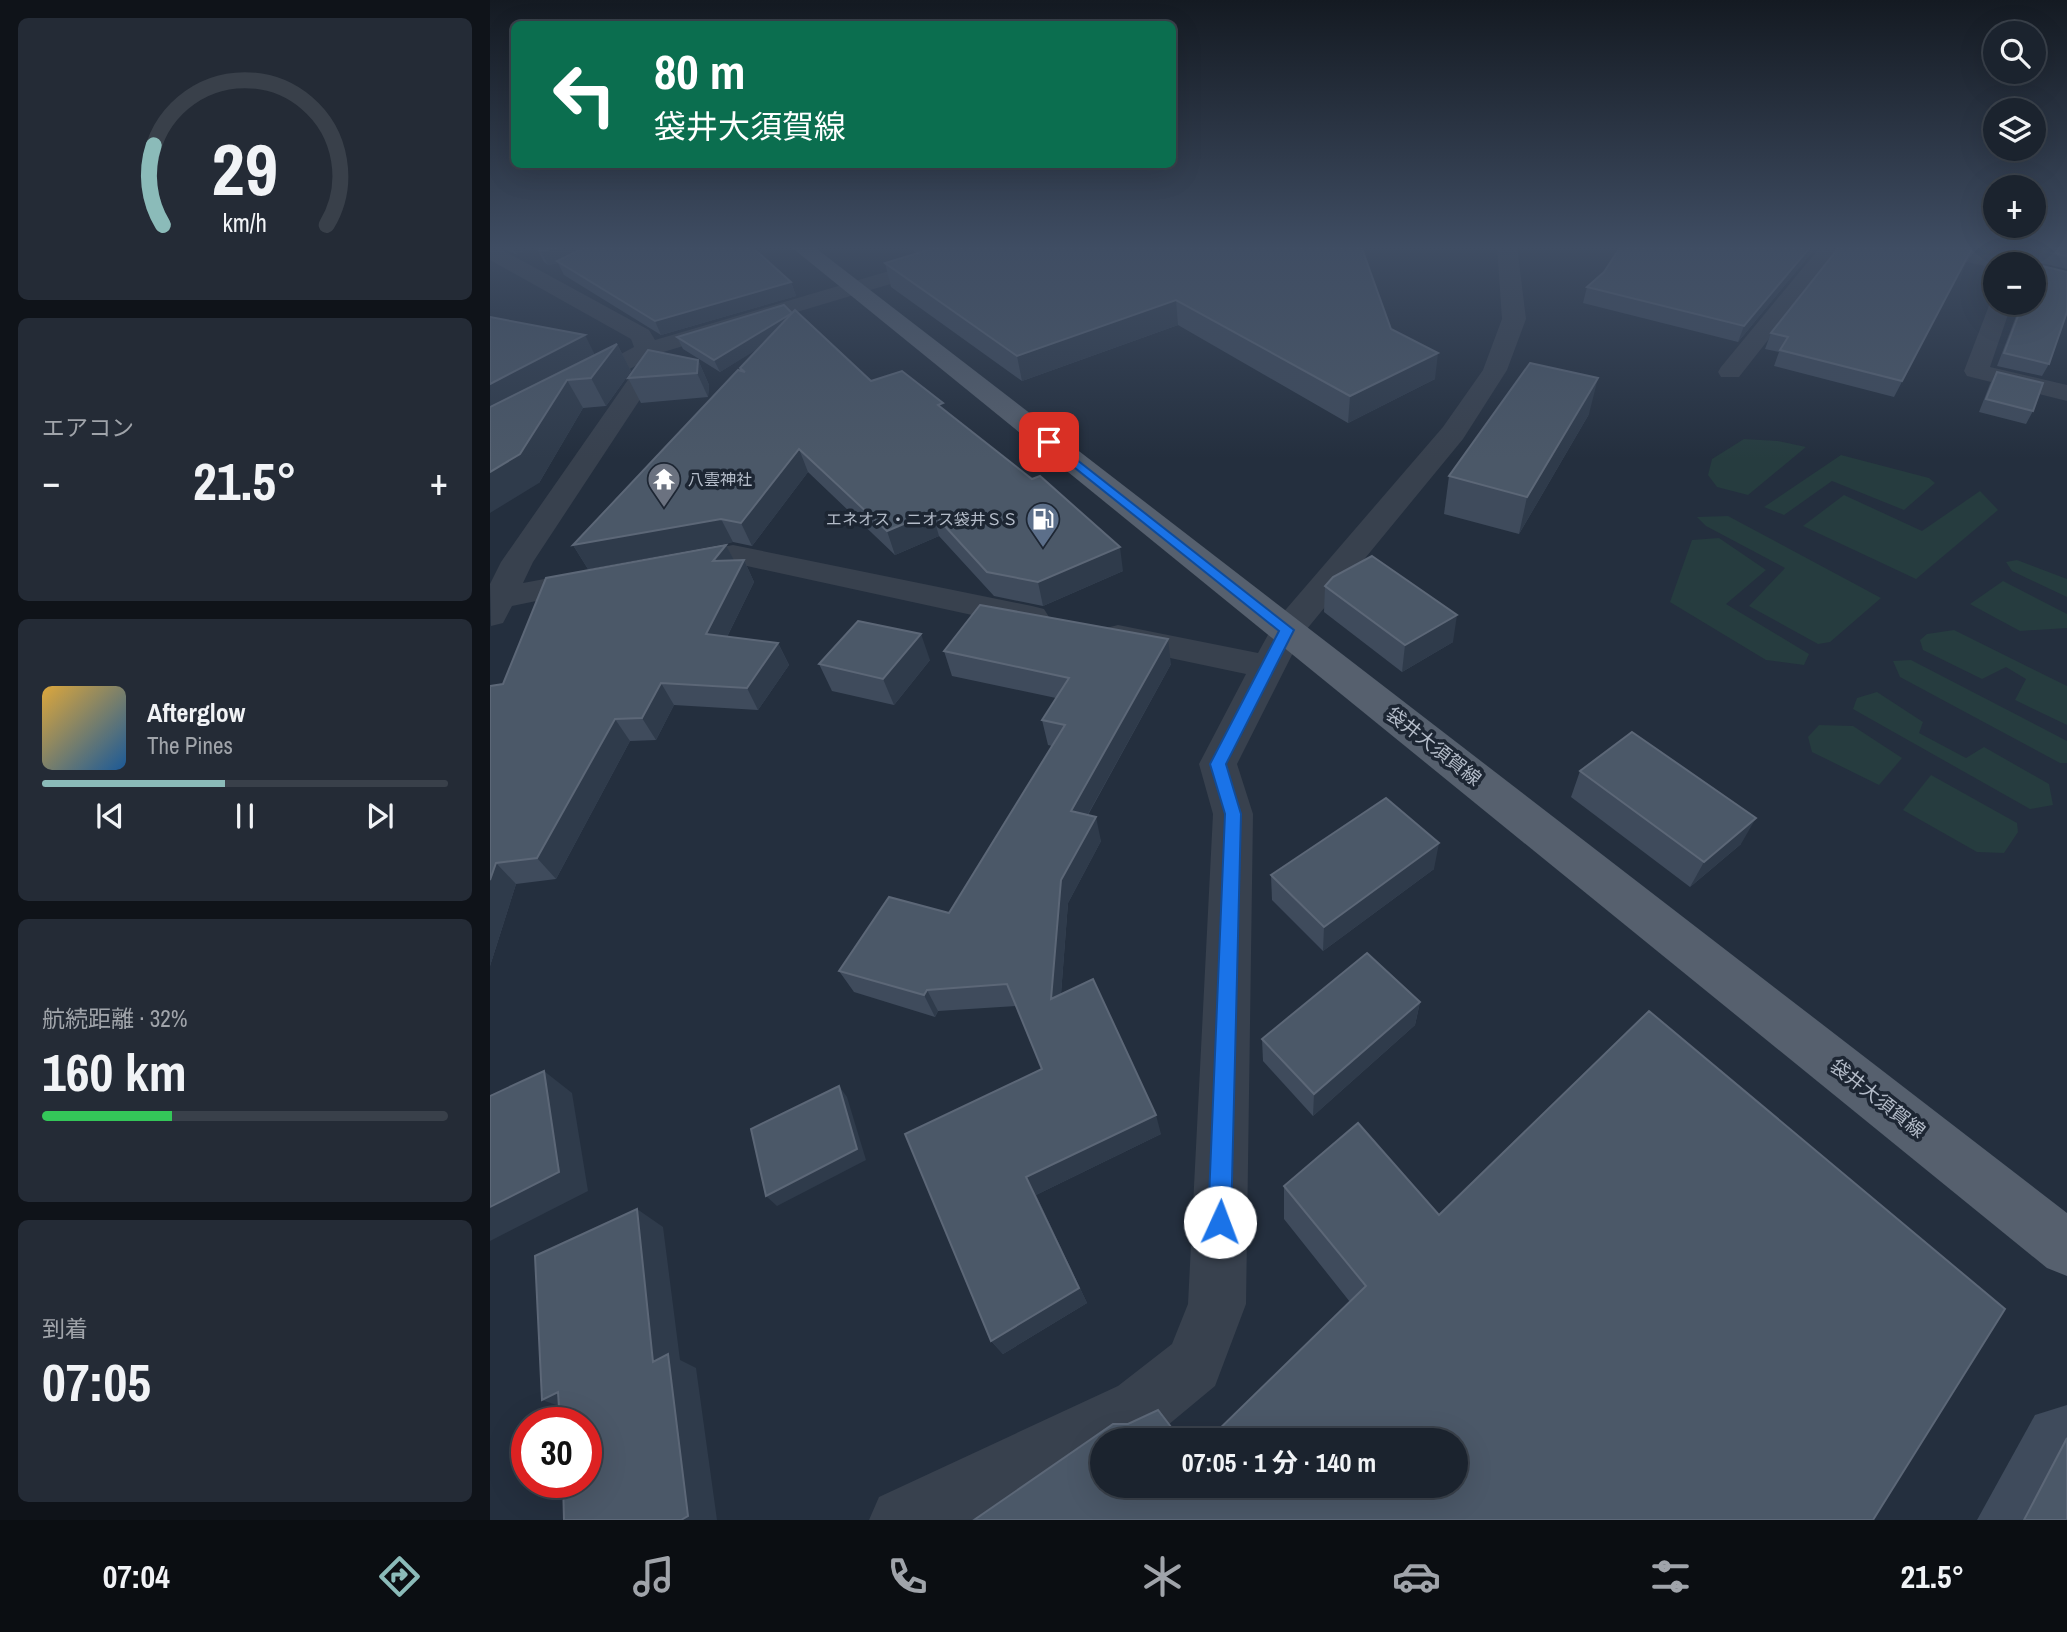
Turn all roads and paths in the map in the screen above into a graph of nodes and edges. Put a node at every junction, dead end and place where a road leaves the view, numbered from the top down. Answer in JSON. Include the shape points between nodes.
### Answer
{"nodes":[{"id":1,"x":613,"y":317,"type":"edge"},
{"id":2,"x":757,"y":317,"type":"edge"},
{"id":3,"x":889,"y":317,"type":"edge"},
{"id":4,"x":1514,"y":317,"type":"edge"},
{"id":5,"x":1775,"y":317,"type":"edge"},
{"id":6,"x":1996,"y":317,"type":"edge"},
{"id":7,"x":646,"y":350,"type":"junction"},
{"id":8,"x":1730,"y":372,"type":"dead end"},
{"id":9,"x":2067,"y":393,"type":"edge"},
{"id":10,"x":490,"y":435,"type":"edge"},
{"id":11,"x":495,"y":608,"type":"edge"},
{"id":12,"x":1277,"y":649,"type":"junction"},
{"id":13,"x":2067,"y":1248,"type":"edge"},
{"id":14,"x":902,"y":1520,"type":"edge"}],
"edges":[{"from":1,"to":7,"type":"street","via":[[641,335]]},
{"from":2,"to":7,"type":"street"},
{"from":3,"to":12,"type":"main road","name":"袋井大須賀線"},
{"from":4,"to":12,"type":"street","via":[[1495,370],[1453,432]]},
{"from":5,"to":8,"type":"street"},
{"from":6,"to":9,"type":"street","via":[[1976,371]]},
{"from":7,"to":10,"type":"street"},
{"from":7,"to":11,"type":"street","via":[[652,363],[517,562]]},
{"from":11,"to":12,"type":"street","via":[[642,571],[733,554],[1081,628]]},
{"from":12,"to":13,"type":"main road","name":"袋井大須賀線"},
{"from":12,"to":14,"type":"street","via":[[1218,764],[1233,814],[1217,1304],[1194,1365],[1140,1408]]}]}
